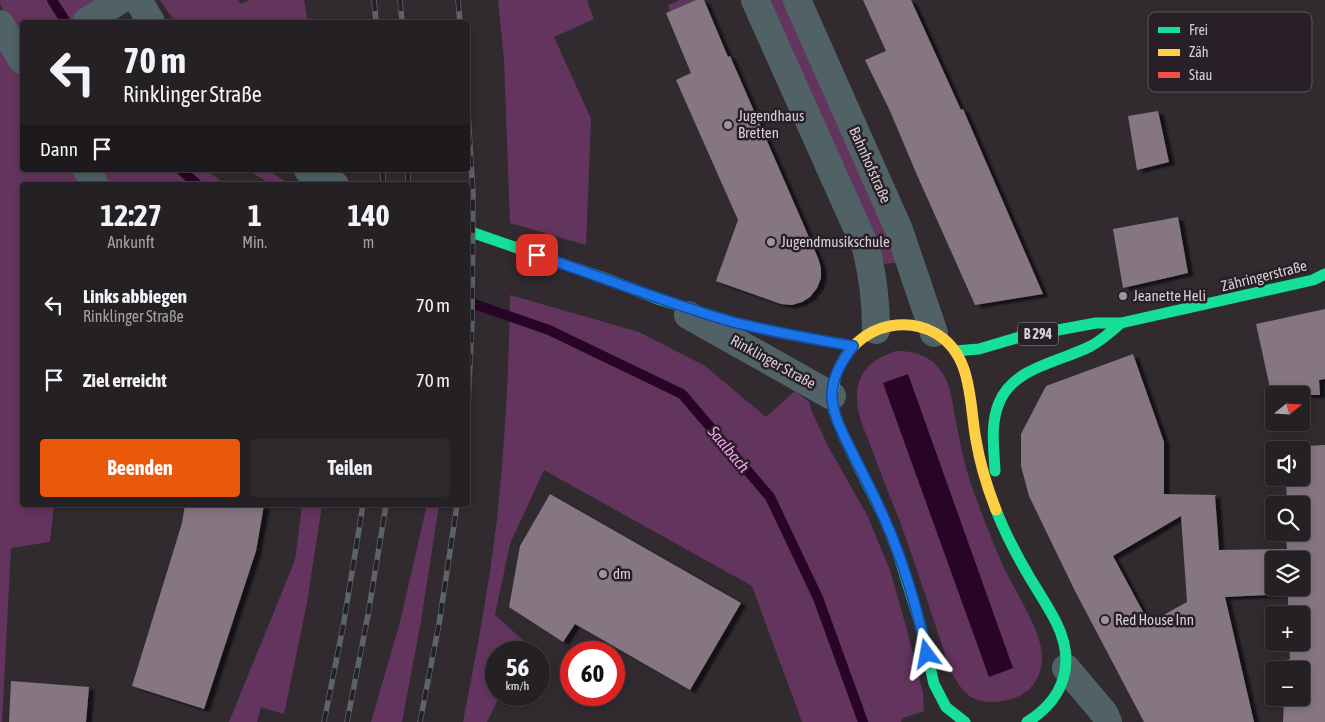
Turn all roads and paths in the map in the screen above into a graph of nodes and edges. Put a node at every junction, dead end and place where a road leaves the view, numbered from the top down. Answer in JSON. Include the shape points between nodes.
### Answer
{"nodes":[{"id":1,"x":138,"y":0,"type":"edge"},
{"id":2,"x":755,"y":0,"type":"edge"},
{"id":3,"x":797,"y":0,"type":"edge"},
{"id":4,"x":150,"y":20,"type":"edge"},
{"id":5,"x":0,"y":24,"type":"edge"},
{"id":6,"x":20,"y":57,"type":"edge"},
{"id":7,"x":312,"y":172,"type":"edge"},
{"id":8,"x":330,"y":182,"type":"edge"},
{"id":9,"x":470,"y":232,"type":"edge"},
{"id":10,"x":1325,"y":274,"type":"edge"},
{"id":11,"x":661,"y":300,"type":"junction"},
{"id":12,"x":1122,"y":323,"type":"junction"},
{"id":13,"x":876,"y":330,"type":"junction"},
{"id":14,"x":934,"y":333,"type":"junction"},
{"id":15,"x":853,"y":346,"type":"junction"},
{"id":16,"x":955,"y":350,"type":"junction"},
{"id":17,"x":832,"y":396,"type":"junction"},
{"id":18,"x":994,"y":504,"type":"junction"},
{"id":19,"x":1066,"y":668,"type":"junction"},
{"id":20,"x":948,"y":717,"type":"edge"},
{"id":21,"x":1039,"y":720,"type":"edge"},
{"id":22,"x":965,"y":722,"type":"edge"},
{"id":23,"x":1108,"y":722,"type":"edge"}],
"edges":[{"from":1,"to":4,"type":"street"},
{"from":2,"to":13,"type":"street","via":[[866,248],[873,273]]},
{"from":3,"to":14,"type":"street","name":"Bahnhofstraße","via":[[899,230]]},
{"from":5,"to":6,"type":"street"},
{"from":7,"to":8,"type":"street"},
{"from":9,"to":11,"type":"main road","name":"Rinklinger Straße"},
{"from":10,"to":12,"type":"main road","name":"Zähringerstraße","number":"B 294","via":[[1313,280]]},
{"from":11,"to":15,"type":"main road","name":"Rinklinger Straße","via":[[733,322]]},
{"from":11,"to":17,"type":"street","name":"Rinklinger Straße"},
{"from":12,"to":16,"type":"main road","name":"Zähringerstraße","number":"B 294","via":[[1096,323],[1020,337],[979,349]]},
{"from":12,"to":18,"type":"main road","name":"Zähringerstraße","via":[[1101,341],[1030,371],[1007,388],[999,401],[994,422]]},
{"from":13,"to":14,"type":"main road","via":[[902,324]]},
{"from":13,"to":15,"type":"main road"},
{"from":14,"to":16,"type":"main road"},
{"from":15,"to":17,"type":"main road","via":[[838,368]]},
{"from":16,"to":18,"type":"main road","via":[[964,365],[980,462]]},
{"from":17,"to":20,"type":"main road","via":[[841,430],[900,555],[933,680]]},
{"from":18,"to":19,"type":"main road","via":[[1028,575],[1063,637]]},
{"from":19,"to":21,"type":"main road","via":[[1056,696]]},
{"from":19,"to":23,"type":"street"},
{"from":20,"to":22,"type":"main road"}]}
